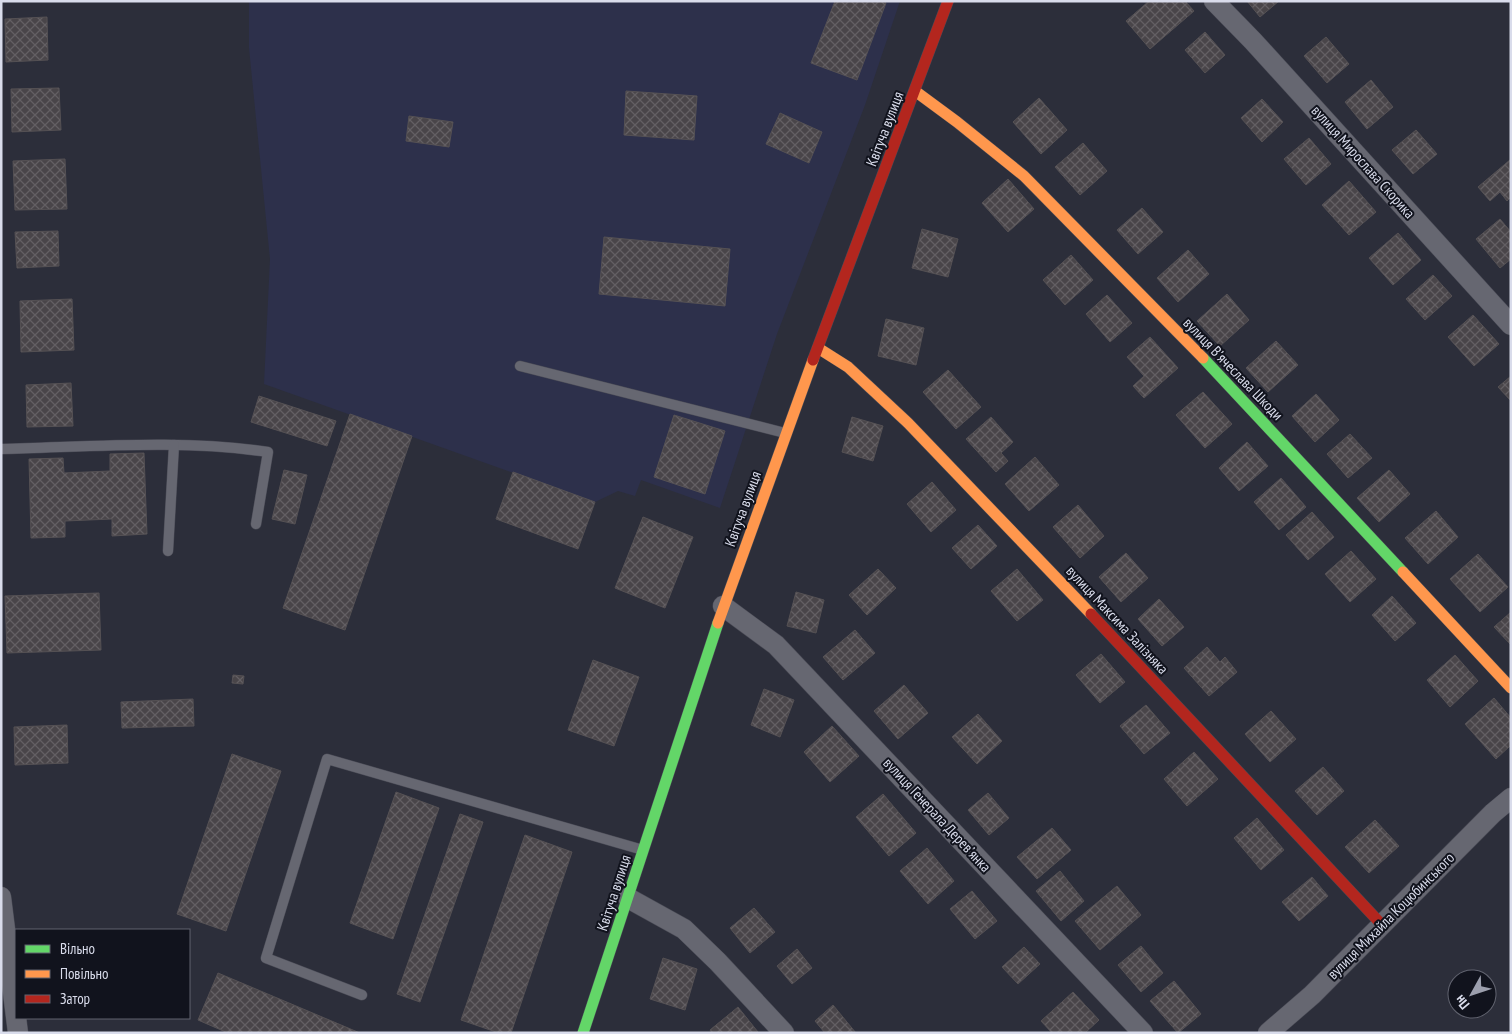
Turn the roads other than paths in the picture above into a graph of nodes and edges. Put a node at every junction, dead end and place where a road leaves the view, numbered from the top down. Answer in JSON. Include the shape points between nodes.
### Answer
{"nodes":[{"id":1,"x":948,"y":1,"type":"edge"},
{"id":2,"x":1214,"y":1,"type":"edge"},
{"id":3,"x":915,"y":91,"type":"junction"},
{"id":4,"x":1511,"y":325,"type":"edge"},
{"id":5,"x":818,"y":348,"type":"junction"},
{"id":6,"x":520,"y":366,"type":"dead end"},
{"id":7,"x":786,"y":433,"type":"junction"},
{"id":8,"x":174,"y":445,"type":"junction"},
{"id":9,"x":1,"y":450,"type":"edge"},
{"id":10,"x":256,"y":524,"type":"dead end"},
{"id":11,"x":168,"y":551,"type":"dead end"},
{"id":12,"x":724,"y":606,"type":"junction"},
{"id":13,"x":1511,"y":688,"type":"edge"},
{"id":14,"x":1511,"y":798,"type":"edge"},
{"id":15,"x":644,"y":850,"type":"junction"},
{"id":16,"x":1,"y":898,"type":"edge"},
{"id":17,"x":628,"y":898,"type":"junction"},
{"id":18,"x":1382,"y":925,"type":"junction"},
{"id":19,"x":362,"y":995,"type":"dead end"},
{"id":20,"x":15,"y":1009,"type":"edge"},
{"id":21,"x":16,"y":1019,"type":"edge"},
{"id":22,"x":18,"y":1033,"type":"edge"},
{"id":23,"x":583,"y":1033,"type":"edge"},
{"id":24,"x":784,"y":1033,"type":"edge"},
{"id":25,"x":1143,"y":1033,"type":"edge"},
{"id":26,"x":1268,"y":1033,"type":"edge"}],
"edges":[{"from":1,"to":3,"type":"street","name":"Квітуча вулиця"},
{"from":2,"to":4,"type":"street","name":"вулиця Мирослава Скорика"},
{"from":3,"to":5,"type":"street","name":"Квітуча вулиця"},
{"from":3,"to":13,"type":"street","name":"вулиця Вʼячеслава Шкоди","via":[[1024,176],[1220,375]]},
{"from":5,"to":7,"type":"street","name":"Квітуча вулиця"},
{"from":5,"to":18,"type":"street","name":"вулиця Максима Залізняка","via":[[848,367],[908,423]]},
{"from":6,"to":7,"type":"lane"},
{"from":7,"to":12,"type":"street","name":"Квітуча вулиця"},
{"from":8,"to":9,"type":"lane"},
{"from":8,"to":10,"type":"lane","via":[[268,452]]},
{"from":8,"to":11,"type":"lane"},
{"from":12,"to":15,"type":"street","name":"Квітуча вулиця"},
{"from":12,"to":25,"type":"street","name":"вулиця Генерала Деревʼянка","via":[[776,645]]},
{"from":14,"to":18,"type":"street","name":"вулиця Михайла Коцюбинського"},
{"from":15,"to":17,"type":"street","name":"Квітуча вулиця"},
{"from":15,"to":19,"type":"lane","via":[[327,759],[266,958]]},
{"from":16,"to":20,"type":"street"},
{"from":17,"to":23,"type":"street","name":"Квітуча вулиця"},
{"from":17,"to":24,"type":"street","via":[[684,929]]},
{"from":18,"to":26,"type":"street","name":"вулиця Михайла Коцюбинського","via":[[1312,995]]},
{"from":21,"to":22,"type":"street"}]}
